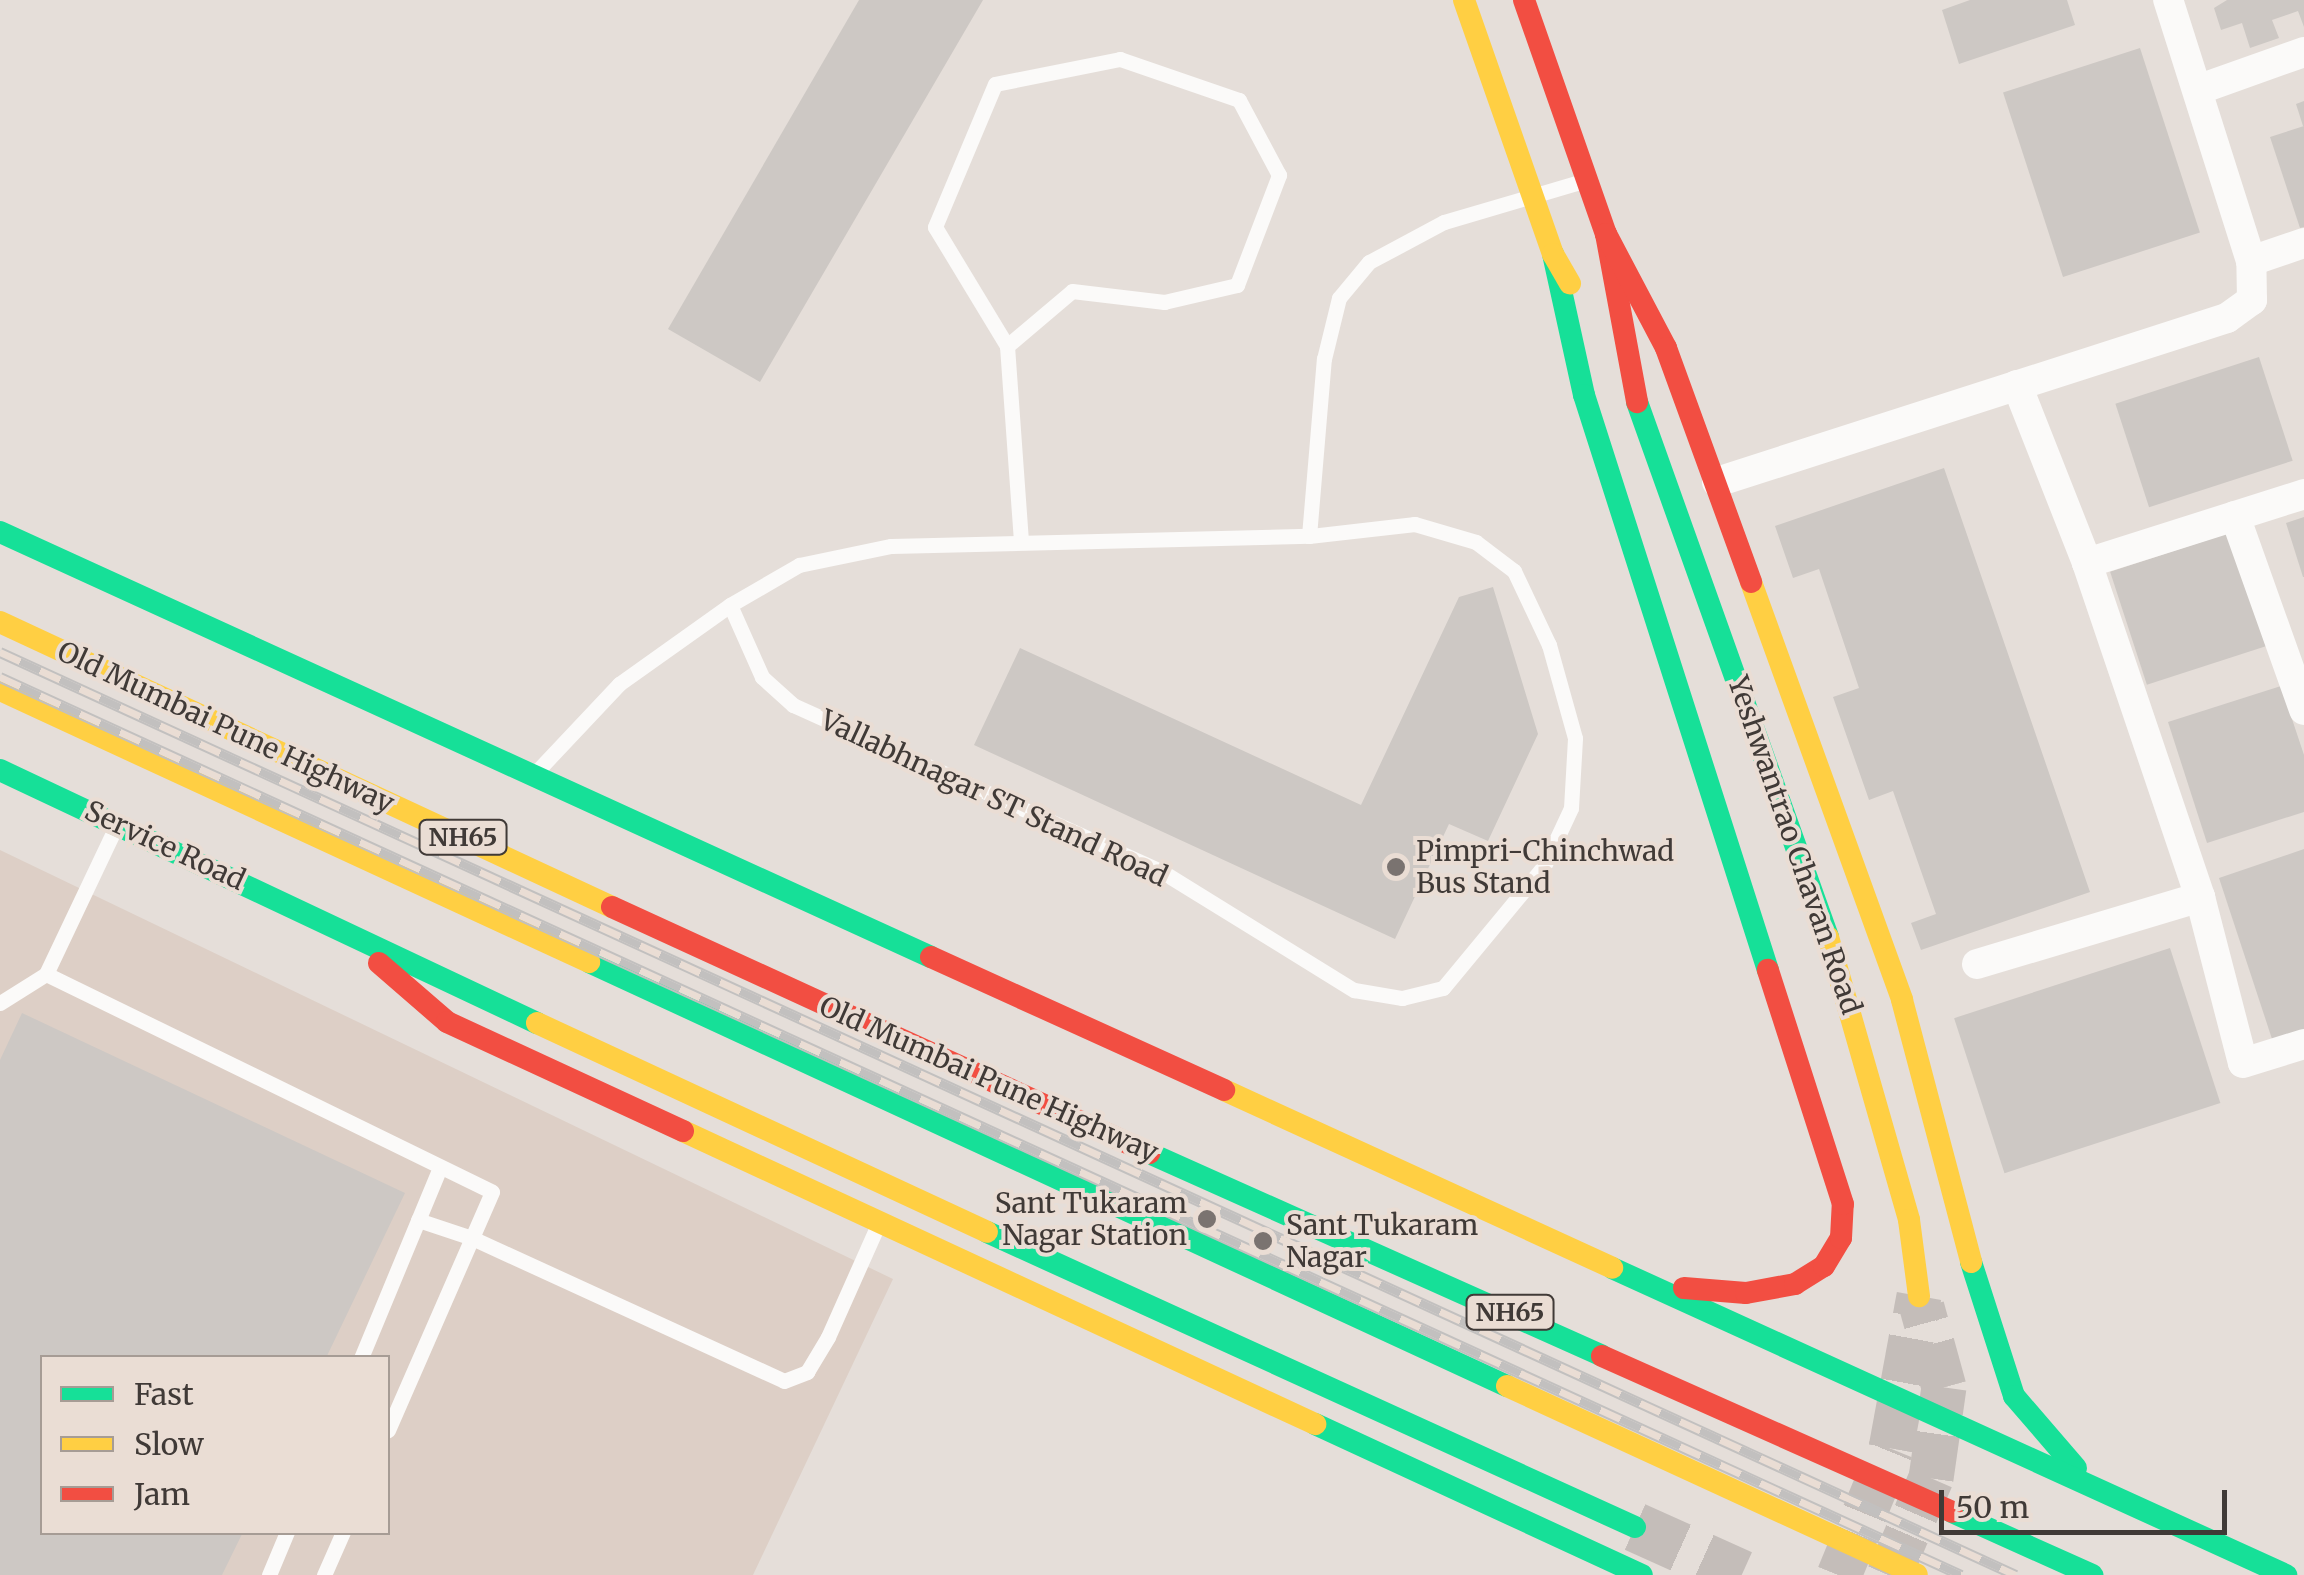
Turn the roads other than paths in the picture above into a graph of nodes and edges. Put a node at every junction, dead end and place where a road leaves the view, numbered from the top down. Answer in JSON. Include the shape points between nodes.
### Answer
{"nodes":[{"id":1,"x":1464,"y":0,"type":"edge"},
{"id":2,"x":1524,"y":0,"type":"edge"},
{"id":3,"x":2168,"y":0,"type":"edge"},
{"id":4,"x":2304,"y":52,"type":"edge"},
{"id":5,"x":2200,"y":89,"type":"junction"},
{"id":6,"x":1587,"y":180,"type":"junction"},
{"id":7,"x":1534,"y":196,"type":"junction"},
{"id":8,"x":1606,"y":234,"type":"junction"},
{"id":9,"x":2304,"y":242,"type":"edge"},
{"id":10,"x":1553,"y":254,"type":"junction"},
{"id":11,"x":2251,"y":261,"type":"junction"},
{"id":12,"x":1007,"y":346,"type":"junction"},
{"id":13,"x":2016,"y":386,"type":"junction"},
{"id":14,"x":1636,"y":404,"type":"junction"},
{"id":15,"x":1717,"y":482,"type":"junction"},
{"id":16,"x":2304,"y":494,"type":"edge"},
{"id":17,"x":2235,"y":516,"type":"junction"},
{"id":18,"x":0,"y":532,"type":"edge"},
{"id":19,"x":1309,"y":536,"type":"junction"},
{"id":20,"x":1021,"y":540,"type":"junction"},
{"id":21,"x":2087,"y":564,"type":"junction"},
{"id":22,"x":730,"y":605,"type":"junction"},
{"id":23,"x":0,"y":622,"type":"edge"},
{"id":24,"x":0,"y":690,"type":"edge"},
{"id":25,"x":2304,"y":710,"type":"edge"},
{"id":26,"x":0,"y":770,"type":"edge"},
{"id":27,"x":532,"y":775,"type":"junction"},
{"id":28,"x":117,"y":823,"type":"junction"},
{"id":29,"x":2200,"y":897,"type":"junction"},
{"id":30,"x":330,"y":920,"type":"junction"},
{"id":31,"x":1977,"y":964,"type":"dead end"},
{"id":32,"x":46,"y":974,"type":"junction"},
{"id":33,"x":0,"y":1003,"type":"edge"},
{"id":34,"x":2304,"y":1044,"type":"edge"},
{"id":35,"x":439,"y":1170,"type":"junction"},
{"id":36,"x":418,"y":1220,"type":"junction"},
{"id":37,"x":879,"y":1222,"type":"junction"},
{"id":38,"x":472,"y":1238,"type":"junction"},
{"id":39,"x":1650,"y":1284,"type":"junction"},
{"id":40,"x":1919,"y":1296,"type":"tunnel mouth"},
{"id":41,"x":361,"y":1355,"type":"edge"},
{"id":42,"x":390,"y":1425,"type":"edge"},
{"id":43,"x":2096,"y":1488,"type":"junction"},
{"id":44,"x":1636,"y":1526,"type":"tunnel mouth"},
{"id":45,"x":286,"y":1535,"type":"edge"},
{"id":46,"x":342,"y":1535,"type":"edge"},
{"id":47,"x":269,"y":1575,"type":"edge"},
{"id":48,"x":324,"y":1575,"type":"edge"},
{"id":49,"x":1642,"y":1575,"type":"edge"},
{"id":50,"x":1917,"y":1575,"type":"edge"},
{"id":51,"x":2092,"y":1575,"type":"edge"},
{"id":52,"x":2286,"y":1575,"type":"edge"}],
"edges":[{"from":1,"to":7,"type":"main road","name":"Yeshwantrao Chavan Road"},
{"from":2,"to":6,"type":"main road","name":"Yeshwantrao Chavan Road"},
{"from":3,"to":5,"type":"street"},
{"from":4,"to":5,"type":"street"},
{"from":5,"to":11,"type":"street"},
{"from":6,"to":7,"type":"lane"},
{"from":6,"to":8,"type":"main road","name":"Yeshwantrao Chavan Road"},
{"from":7,"to":10,"type":"main road","name":"Yeshwantrao Chavan Road"},
{"from":7,"to":19,"type":"lane","via":[[1444,222],[1369,262],[1339,298],[1324,359]]},
{"from":8,"to":14,"type":"main road","name":"Yeshwantrao Chavan Road"},
{"from":8,"to":15,"type":"main road","via":[[1666,348]]},
{"from":9,"to":11,"type":"street"},
{"from":10,"to":14,"type":"main road","name":"Yeshwantrao Chavan Road"},
{"from":10,"to":39,"type":"main road","via":[[1584,395],[1843,1204],[1841,1238],[1824,1266],[1795,1284],[1746,1293]]},
{"from":11,"to":13,"type":"street","via":[[2252,300],[2227,318]]},
{"from":12,"to":12,"type":"lane","via":[[935,227],[995,84],[1120,59],[1239,100],[1279,175],[1238,285],[1164,302],[1072,291]]},
{"from":12,"to":20,"type":"lane"},
{"from":13,"to":15,"type":"street"},
{"from":13,"to":21,"type":"street"},
{"from":14,"to":40,"type":"main road","name":"Yeshwantrao Chavan Road","via":[[1850,998],[1909,1220]]},
{"from":15,"to":43,"type":"main road","via":[[1902,1000],[1983,1310],[2014,1396]]},
{"from":16,"to":17,"type":"street"},
{"from":17,"to":21,"type":"street"},
{"from":17,"to":25,"type":"street"},
{"from":18,"to":27,"type":"main road"},
{"from":19,"to":20,"type":"lane","name":"Vallabhnagar ST Stand Road"},
{"from":19,"to":22,"type":"lane","name":"Vallabhnagar ST Stand Road","via":[[1415,524],[1476,542],[1514,572],[1550,645],[1574,738],[1571,808],[1544,866],[1443,988],[1402,998],[1354,990],[1161,870],[793,705],[762,678]]},
{"from":20,"to":22,"type":"lane","name":"Vallabhnagar ST Stand Road","via":[[891,546],[799,566]]},
{"from":21,"to":29,"type":"street"},
{"from":22,"to":27,"type":"lane","via":[[619,684]]},
{"from":23,"to":51,"type":"main road","name":"Old Mumbai Pune Highway","number":"NH65","via":[[926,1053]]},
{"from":24,"to":50,"type":"main road","number":"NH65"},
{"from":26,"to":28,"type":"main road","name":"Service Road"},
{"from":27,"to":39,"type":"main road"},
{"from":28,"to":30,"type":"main road","name":"Service Road"},
{"from":28,"to":32,"type":"lane"},
{"from":29,"to":31,"type":"street"},
{"from":29,"to":34,"type":"street","via":[[2243,1063]]},
{"from":30,"to":37,"type":"main road","via":[[447,1022]]},
{"from":30,"to":44,"type":"main road","name":"Service Road","via":[[742,1120]]},
{"from":32,"to":33,"type":"lane"},
{"from":32,"to":35,"type":"lane"},
{"from":35,"to":36,"type":"lane"},
{"from":35,"to":38,"type":"lane","via":[[492,1192]]},
{"from":36,"to":38,"type":"lane"},
{"from":36,"to":41,"type":"lane"},
{"from":37,"to":38,"type":"lane","via":[[828,1337],[807,1372],[784,1381]]},
{"from":37,"to":49,"type":"main road"},
{"from":38,"to":42,"type":"lane"},
{"from":39,"to":43,"type":"main road"},
{"from":43,"to":52,"type":"main road"},
{"from":45,"to":47,"type":"lane"},
{"from":46,"to":48,"type":"lane"}]}
